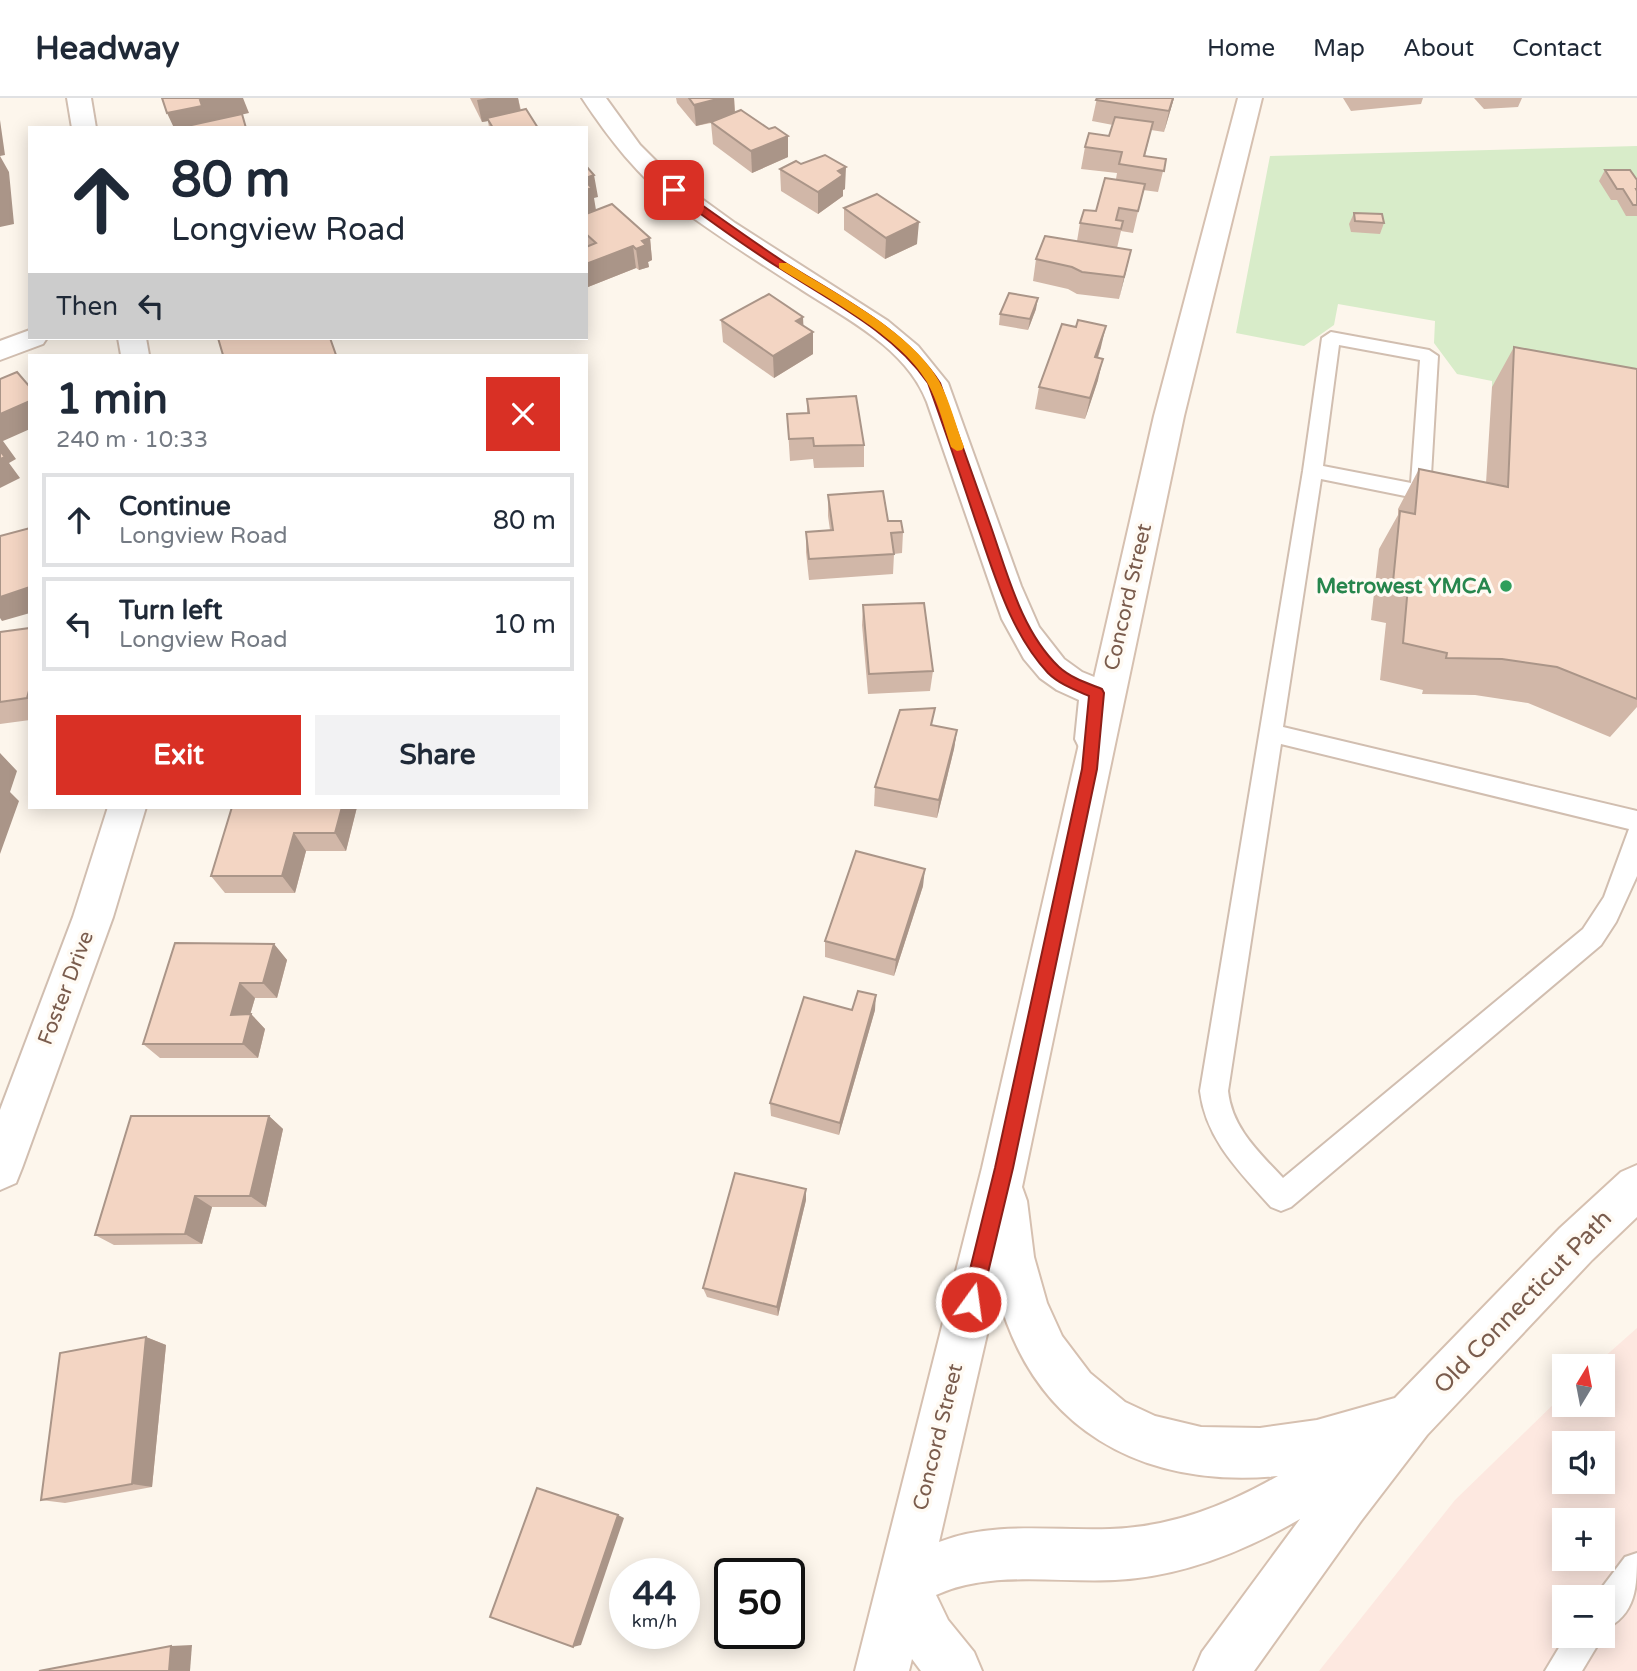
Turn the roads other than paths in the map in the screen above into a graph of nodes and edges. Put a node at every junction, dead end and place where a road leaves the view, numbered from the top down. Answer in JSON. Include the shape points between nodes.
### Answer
{"nodes":[{"id":1,"x":79,"y":98,"type":"edge"},
{"id":2,"x":594,"y":98,"type":"edge"},
{"id":3,"x":1250,"y":98,"type":"edge"},
{"id":4,"x":84,"y":126,"type":"edge"},
{"id":5,"x":28,"y":340,"type":"edge"},
{"id":6,"x":0,"y":351,"type":"edge"},
{"id":7,"x":1313,"y":471,"type":"junction"},
{"id":8,"x":1272,"y":733,"type":"junction"},
{"id":9,"x":1090,"y":769,"type":"junction"},
{"id":10,"x":126,"y":809,"type":"edge"},
{"id":11,"x":1637,"y":821,"type":"edge"},
{"id":12,"x":1637,"y":836,"type":"edge"},
{"id":13,"x":0,"y":1168,"type":"edge"},
{"id":14,"x":1004,"y":1168,"type":"junction"},
{"id":15,"x":1637,"y":1187,"type":"edge"},
{"id":16,"x":1410,"y":1418,"type":"junction"},
{"id":17,"x":1637,"y":1569,"type":"edge"},
{"id":18,"x":903,"y":1583,"type":"junction"},
{"id":19,"x":1615,"y":1597,"type":"edge"},
{"id":20,"x":1578,"y":1648,"type":"edge"},
{"id":21,"x":882,"y":1671,"type":"edge"},
{"id":22,"x":954,"y":1671,"type":"edge"},
{"id":23,"x":1221,"y":1671,"type":"edge"},
{"id":24,"x":1562,"y":1671,"type":"edge"}],
"edges":[{"from":1,"to":4,"type":"main road"},
{"from":2,"to":9,"type":"main road","via":[[624,141],[674,190],[879,327],[919,361],[934,383],[1021,623],[1055,671],[1097,693]]},
{"from":3,"to":9,"type":"main road","name":"Concord Street","via":[[1168,416]]},
{"from":5,"to":6,"type":"main road"},
{"from":7,"to":7,"type":"lane","via":[[1420,492],[1429,356],[1331,338]]},
{"from":7,"to":8,"type":"lane"},
{"from":8,"to":11,"type":"lane"},
{"from":8,"to":12,"type":"lane","via":[[1214,1103],[1224,1129],[1282,1197],[1592,937],[1608,913]]},
{"from":9,"to":14,"type":"main road","name":"Concord Street"},
{"from":10,"to":13,"type":"main road","name":"Foster Drive","via":[[93,917]]},
{"from":14,"to":16,"type":"main road","via":[[1010,1253],[1030,1326],[1067,1385],[1112,1423],[1166,1447],[1223,1454],[1307,1446]]},
{"from":14,"to":18,"type":"main road","name":"Concord Street"},
{"from":15,"to":16,"type":"main road","name":"Old Connecticut Path","via":[[1576,1244]]},
{"from":16,"to":18,"type":"main road","name":"Old Connecticut Path","via":[[1340,1467],[1217,1534],[1157,1551],[966,1559]]},
{"from":16,"to":23,"type":"main road","name":"Old Connecticut Path"},
{"from":17,"to":19,"type":"lane"},
{"from":18,"to":21,"type":"main road","name":"Concord Street"},
{"from":18,"to":22,"type":"main road","via":[[929,1639]]},
{"from":20,"to":24,"type":"lane"}]}
